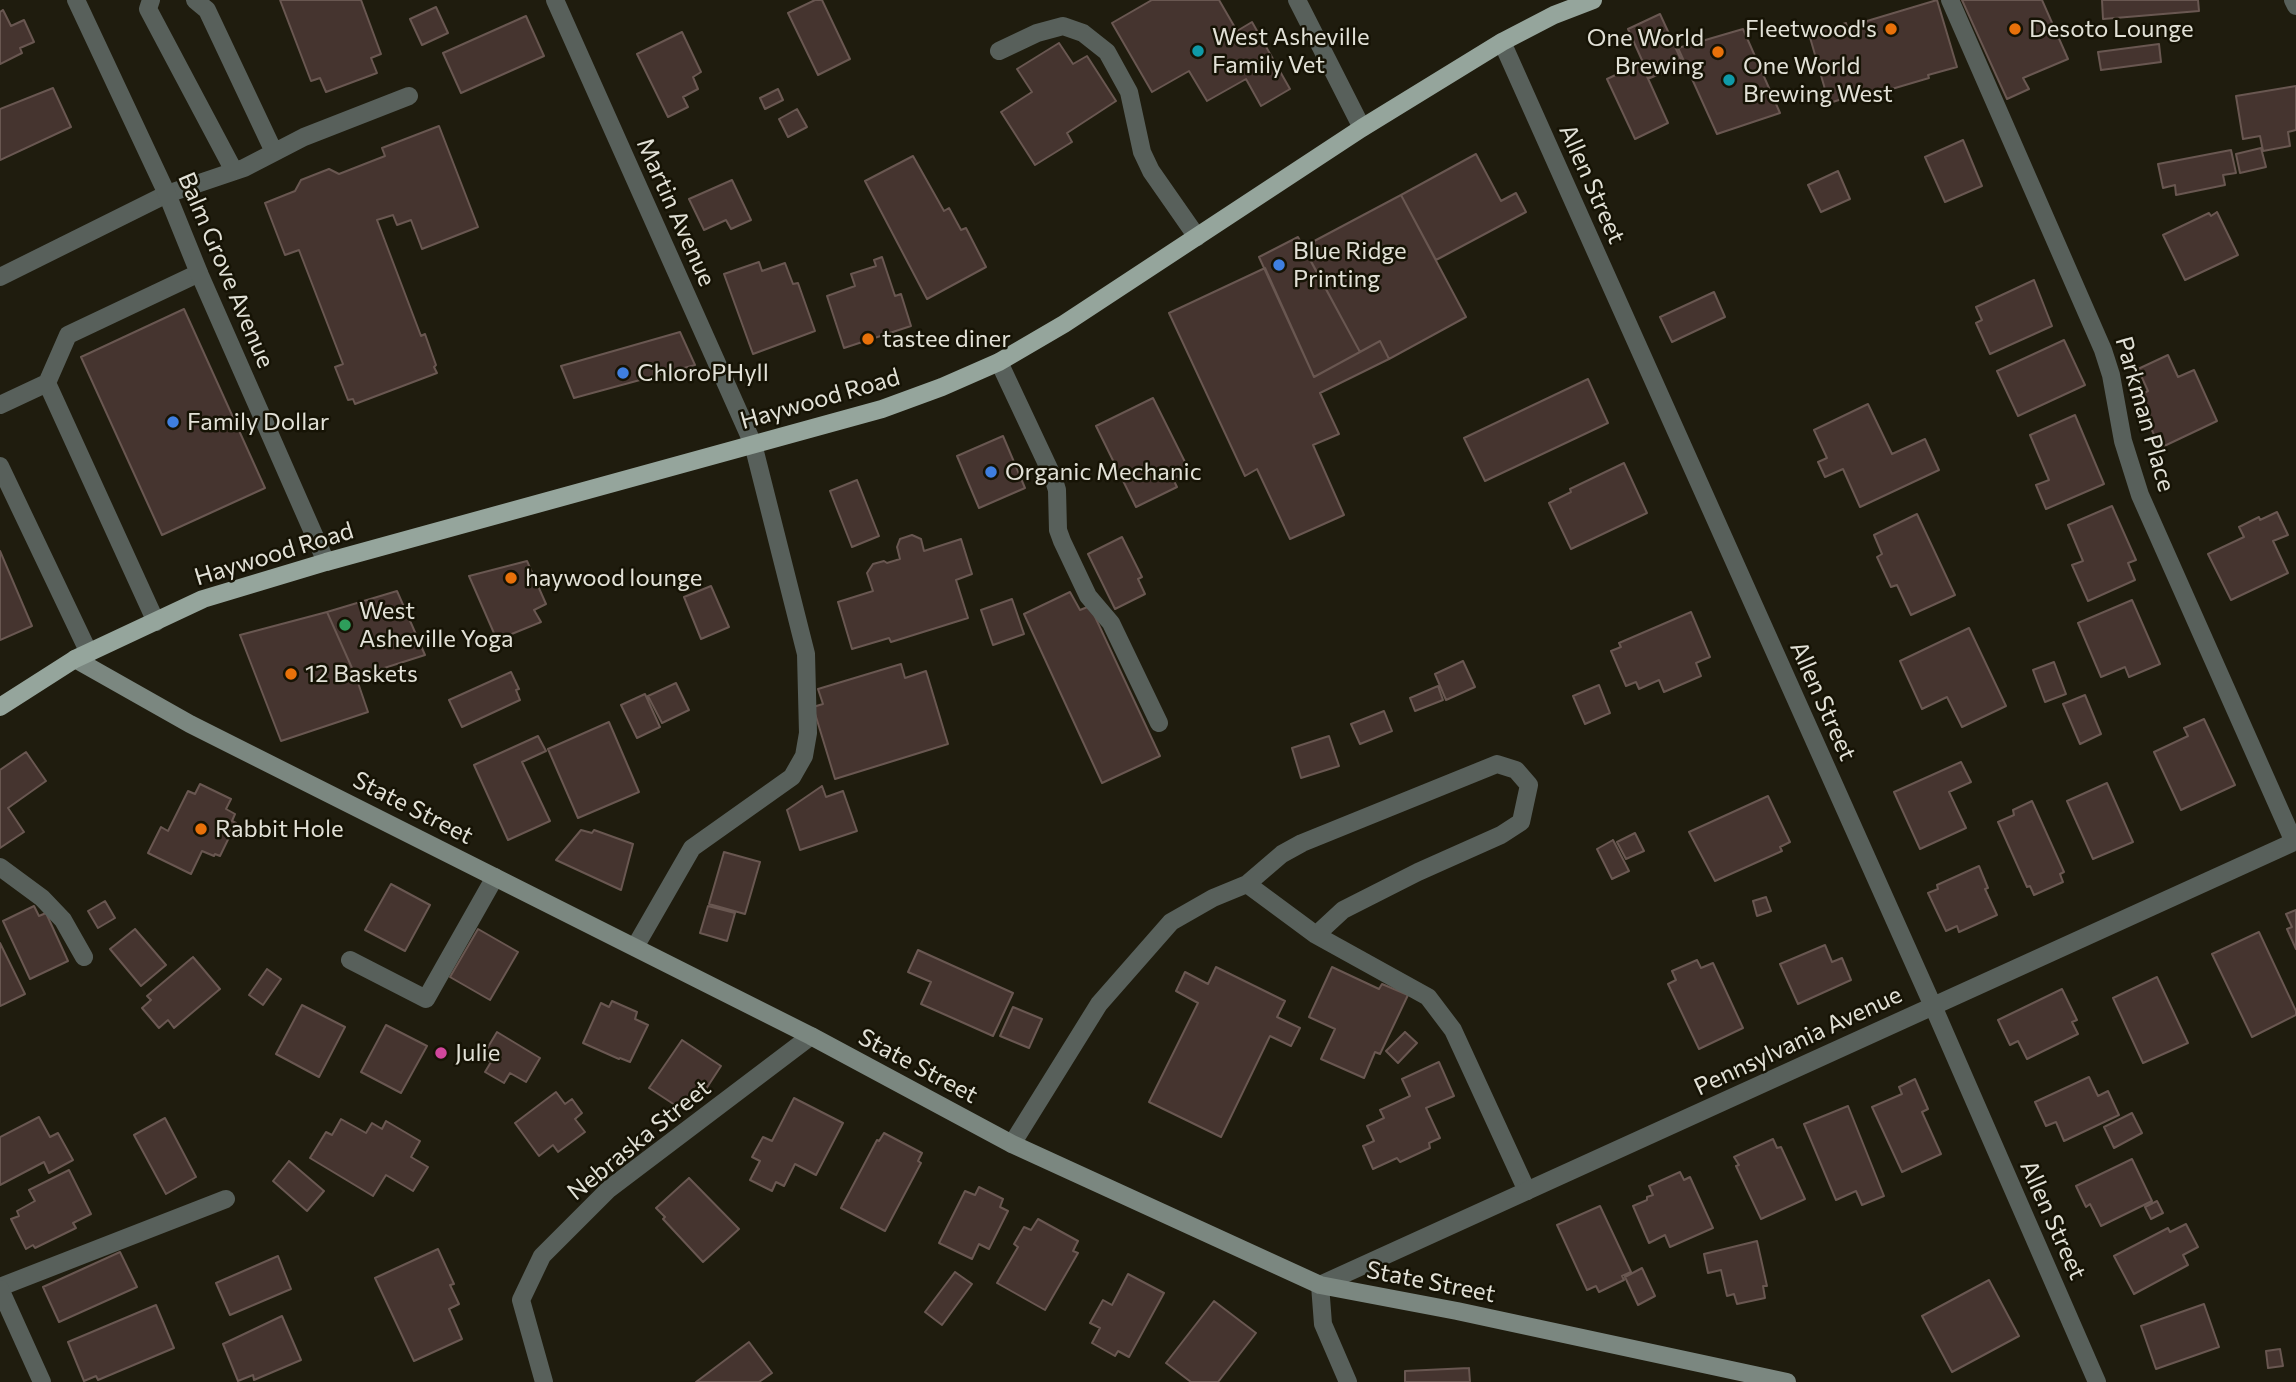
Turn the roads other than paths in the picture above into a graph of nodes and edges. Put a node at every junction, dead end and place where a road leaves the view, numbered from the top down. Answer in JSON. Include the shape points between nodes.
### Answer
{"nodes":[{"id":1,"x":76,"y":0,"type":"edge"},
{"id":2,"x":150,"y":0,"type":"edge"},
{"id":3,"x":195,"y":0,"type":"edge"},
{"id":4,"x":555,"y":0,"type":"edge"},
{"id":5,"x":1297,"y":0,"type":"edge"},
{"id":6,"x":1592,"y":0,"type":"edge"},
{"id":7,"x":1950,"y":0,"type":"edge"},
{"id":8,"x":2293,"y":0,"type":"edge"},
{"id":9,"x":2296,"y":6,"type":"edge"},
{"id":10,"x":1502,"y":42,"type":"junction"},
{"id":11,"x":999,"y":51,"type":"dead end"},
{"id":12,"x":409,"y":96,"type":"dead end"},
{"id":13,"x":1362,"y":128,"type":"junction"},
{"id":14,"x":274,"y":152,"type":"junction"},
{"id":15,"x":234,"y":172,"type":"junction"},
{"id":16,"x":167,"y":194,"type":"junction"},
{"id":17,"x":1197,"y":237,"type":"junction"},
{"id":18,"x":199,"y":273,"type":"junction"},
{"id":19,"x":0,"y":277,"type":"edge"},
{"id":20,"x":999,"y":362,"type":"junction"},
{"id":21,"x":47,"y":383,"type":"junction"},
{"id":22,"x":0,"y":405,"type":"edge"},
{"id":23,"x":752,"y":444,"type":"junction"},
{"id":24,"x":0,"y":466,"type":"edge"},
{"id":25,"x":326,"y":562,"type":"junction"},
{"id":26,"x":156,"y":622,"type":"junction"},
{"id":27,"x":82,"y":656,"type":"junction"},
{"id":28,"x":0,"y":707,"type":"edge"},
{"id":29,"x":1159,"y":723,"type":"dead end"},
{"id":30,"x":2295,"y":841,"type":"edge"},
{"id":31,"x":0,"y":867,"type":"edge"},
{"id":32,"x":495,"y":877,"type":"junction"},
{"id":33,"x":1247,"y":884,"type":"junction"},
{"id":34,"x":1316,"y":934,"type":"junction"},
{"id":35,"x":635,"y":947,"type":"junction"},
{"id":36,"x":84,"y":957,"type":"dead end"},
{"id":37,"x":349,"y":960,"type":"dead end"},
{"id":38,"x":1933,"y":1006,"type":"junction"},
{"id":39,"x":811,"y":1036,"type":"junction"},
{"id":40,"x":1012,"y":1144,"type":"junction"},
{"id":41,"x":1527,"y":1191,"type":"junction"},
{"id":42,"x":226,"y":1199,"type":"dead end"},
{"id":43,"x":1320,"y":1285,"type":"junction"},
{"id":44,"x":0,"y":1288,"type":"edge"},
{"id":45,"x":42,"y":1382,"type":"edge"},
{"id":46,"x":544,"y":1382,"type":"edge"},
{"id":47,"x":1348,"y":1382,"type":"edge"},
{"id":48,"x":1787,"y":1382,"type":"edge"},
{"id":49,"x":2097,"y":1382,"type":"edge"}],
"edges":[{"from":1,"to":16,"type":"street","name":"Balm Grove Avenue"},
{"from":2,"to":15,"type":"street","via":[[148,9]]},
{"from":3,"to":14,"type":"street","via":[[207,10]]},
{"from":4,"to":23,"type":"street","name":"Martin Avenue"},
{"from":5,"to":13,"type":"street"},
{"from":6,"to":10,"type":"main road","name":"Haywood Road"},
{"from":7,"to":30,"type":"street","name":"Parkman Place","via":[[2103,350],[2140,495]]},
{"from":8,"to":9,"type":"street"},
{"from":10,"to":13,"type":"main road","name":"Haywood Road"},
{"from":10,"to":38,"type":"street","name":"Allen Street"},
{"from":11,"to":17,"type":"street","via":[[1063,26],[1083,33],[1107,52],[1129,92],[1142,152],[1151,171]]},
{"from":12,"to":14,"type":"street"},
{"from":13,"to":17,"type":"main road","name":"Haywood Road"},
{"from":14,"to":15,"type":"street"},
{"from":15,"to":16,"type":"street"},
{"from":16,"to":18,"type":"street","name":"Balm Grove Avenue"},
{"from":16,"to":19,"type":"street"},
{"from":17,"to":20,"type":"main road","name":"Haywood Road"},
{"from":18,"to":21,"type":"street","via":[[68,335]]},
{"from":18,"to":25,"type":"street","name":"Balm Grove Avenue"},
{"from":20,"to":23,"type":"main road","name":"Haywood Road","via":[[882,409]]},
{"from":20,"to":29,"type":"street","via":[[1053,477],[1062,541],[1088,596],[1111,623]]},
{"from":21,"to":22,"type":"street"},
{"from":21,"to":26,"type":"street"},
{"from":23,"to":25,"type":"main road","name":"Haywood Road"},
{"from":23,"to":35,"type":"street","name":"Martin Avenue","via":[[806,654],[808,733],[804,756],[792,778],[692,848]]},
{"from":24,"to":27,"type":"street"},
{"from":25,"to":26,"type":"main road","name":"Haywood Road","via":[[203,599]]},
{"from":26,"to":27,"type":"main road","name":"Haywood Road"},
{"from":27,"to":28,"type":"main road","name":"Haywood Road"},
{"from":27,"to":32,"type":"street","name":"State Street","via":[[191,724]]},
{"from":30,"to":38,"type":"street","name":"Pennsylvania Avenue"},
{"from":31,"to":36,"type":"street","via":[[63,920]]},
{"from":32,"to":35,"type":"street","name":"State Street"},
{"from":32,"to":37,"type":"street","via":[[426,999]]},
{"from":33,"to":34,"type":"street"},
{"from":33,"to":34,"type":"street","via":[[1302,842],[1497,764],[1516,770],[1529,785],[1521,822],[1343,910]]},
{"from":33,"to":40,"type":"street","via":[[1171,922],[1099,1004]]},
{"from":34,"to":41,"type":"street","via":[[1428,997],[1453,1030]]},
{"from":35,"to":39,"type":"street","name":"State Street"},
{"from":38,"to":41,"type":"street","name":"Pennsylvania Avenue"},
{"from":38,"to":49,"type":"street","name":"Allen Street"},
{"from":39,"to":40,"type":"street","name":"State Street"},
{"from":39,"to":46,"type":"street","name":"Nebraska Street","via":[[609,1189],[542,1256],[521,1300]]},
{"from":40,"to":43,"type":"street","name":"State Street"},
{"from":41,"to":43,"type":"street","name":"Pennsylvania Avenue"},
{"from":42,"to":44,"type":"street"},
{"from":43,"to":47,"type":"street","via":[[1323,1324]]},
{"from":43,"to":48,"type":"street","name":"State Street"},
{"from":44,"to":45,"type":"street"}]}
